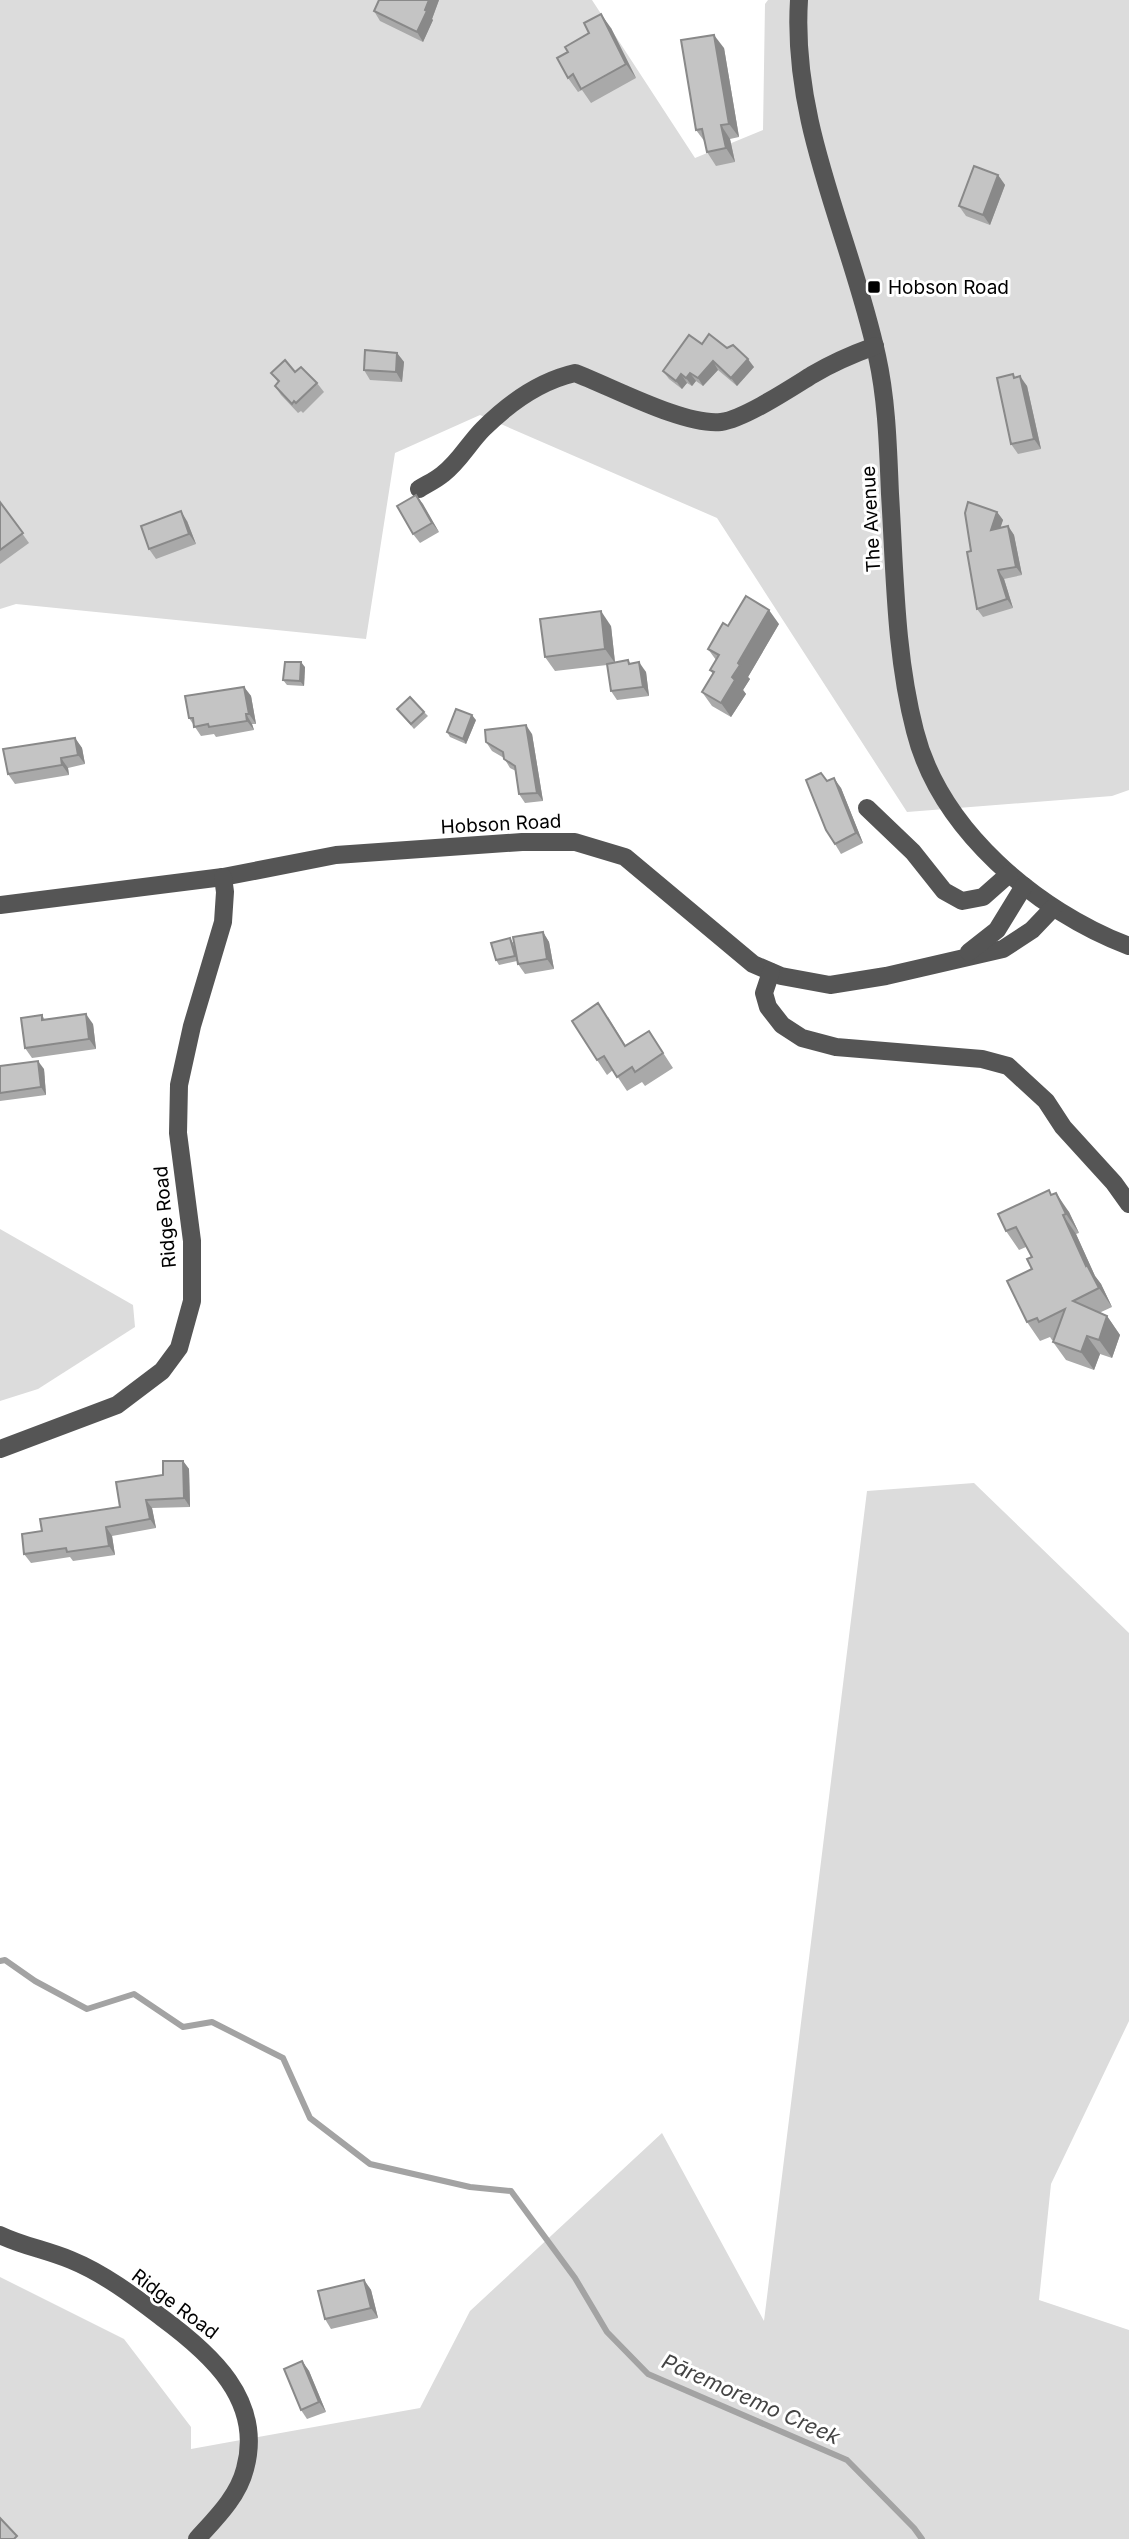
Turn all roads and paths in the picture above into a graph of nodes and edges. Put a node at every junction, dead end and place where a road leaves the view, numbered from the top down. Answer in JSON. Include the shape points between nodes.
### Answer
{"nodes":[{"id":1,"x":799,"y":0,"type":"edge"},
{"id":2,"x":875,"y":346,"type":"junction"},
{"id":3,"x":419,"y":489,"type":"dead end"},
{"id":4,"x":867,"y":808,"type":"dead end"},
{"id":5,"x":1009,"y":874,"type":"junction"},
{"id":6,"x":223,"y":877,"type":"junction"},
{"id":7,"x":1024,"y":886,"type":"junction"},
{"id":8,"x":0,"y":905,"type":"edge"},
{"id":9,"x":1053,"y":908,"type":"junction"},
{"id":10,"x":1129,"y":946,"type":"edge"},
{"id":11,"x":960,"y":957,"type":"junction"},
{"id":12,"x":771,"y":972,"type":"junction"},
{"id":13,"x":1129,"y":1204,"type":"edge"},
{"id":14,"x":0,"y":1449,"type":"edge"},
{"id":15,"x":0,"y":2235,"type":"edge"},
{"id":16,"x":197,"y":2539,"type":"edge"}],
"edges":[{"from":1,"to":2,"type":"street","name":"The Avenue","via":[[799,60],[811,135]]},
{"from":2,"to":3,"type":"street","via":[[723,422],[666,410],[575,373],[546,381],[504,410],[442,475]]},
{"from":2,"to":5,"type":"street","name":"The Avenue","via":[[885,402],[902,662],[916,734],[928,766],[958,818]]},
{"from":4,"to":5,"type":"street","via":[[913,852],[944,891],[962,901],[983,897]]},
{"from":5,"to":7,"type":"street","name":"The Avenue"},
{"from":6,"to":8,"type":"street","name":"Hobson Road"},
{"from":6,"to":12,"type":"street","name":"Hobson Road","via":[[336,855],[575,842],[625,857],[731,948]]},
{"from":6,"to":14,"type":"street","name":"Ridge Road","via":[[223,922],[179,1085],[178,1133],[192,1253],[191,1301],[179,1348],[162,1371],[117,1405]]},
{"from":7,"to":9,"type":"street","name":"The Avenue"},
{"from":7,"to":11,"type":"street","name":"Hobson Road","via":[[997,930]]},
{"from":9,"to":10,"type":"street","name":"The Avenue"},
{"from":9,"to":11,"type":"street","name":"Hobson Road","via":[[1021,939],[1003,949]]},
{"from":11,"to":12,"type":"street","name":"Hobson Road","via":[[830,985]]},
{"from":12,"to":13,"type":"street","via":[[764,993],[768,1007],[782,1025],[802,1038],[836,1047],[982,1059],[1008,1066],[1046,1101]]},
{"from":15,"to":16,"type":"street","name":"Ridge Road","via":[[72,2260],[133,2295],[221,2368],[238,2396],[249,2445],[245,2470],[220,2514]]}]}
